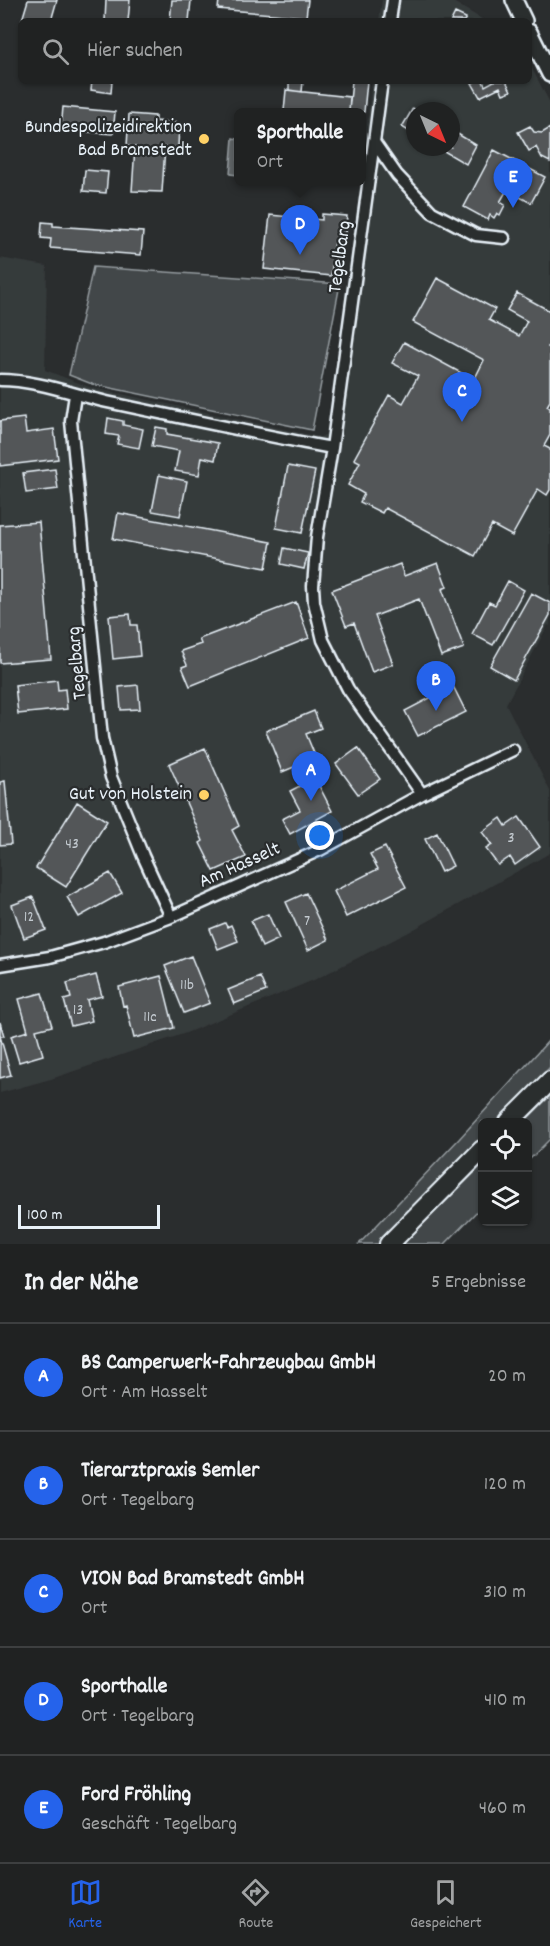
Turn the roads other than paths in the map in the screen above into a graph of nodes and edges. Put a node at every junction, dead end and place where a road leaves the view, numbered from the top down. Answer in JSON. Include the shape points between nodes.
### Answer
{"nodes":[{"id":1,"x":393,"y":0,"type":"edge"},
{"id":2,"x":514,"y":0,"type":"edge"},
{"id":3,"x":390,"y":18,"type":"edge"},
{"id":4,"x":523,"y":18,"type":"edge"},
{"id":5,"x":532,"y":38,"type":"edge"},
{"id":6,"x":550,"y":74,"type":"edge"},
{"id":7,"x":382,"y":84,"type":"edge"},
{"id":8,"x":374,"y":142,"type":"junction"},
{"id":9,"x":504,"y":238,"type":"dead end"},
{"id":10,"x":0,"y":380,"type":"edge"},
{"id":11,"x":75,"y":395,"type":"junction"},
{"id":12,"x":332,"y":448,"type":"junction"},
{"id":13,"x":513,"y":750,"type":"dead end"},
{"id":14,"x":422,"y":794,"type":"junction"},
{"id":15,"x":171,"y":917,"type":"junction"},
{"id":16,"x":0,"y":965,"type":"edge"},
{"id":17,"x":550,"y":1081,"type":"edge"},
{"id":18,"x":513,"y":1118,"type":"edge"},
{"id":19,"x":478,"y":1155,"type":"edge"},
{"id":20,"x":389,"y":1244,"type":"edge"}],
"edges":[{"from":1,"to":3,"type":"street"},
{"from":2,"to":4,"type":"street"},
{"from":5,"to":6,"type":"street"},
{"from":7,"to":8,"type":"street","name":"Tegelbarg"},
{"from":8,"to":9,"type":"street","via":[[397,175],[432,212],[476,235]]},
{"from":8,"to":12,"type":"street","name":"Tegelbarg"},
{"from":10,"to":11,"type":"street","via":[[21,380]]},
{"from":11,"to":12,"type":"street"},
{"from":11,"to":15,"type":"street","name":"Tegelbarg","via":[[70,422],[102,738],[111,777]]},
{"from":12,"to":14,"type":"street","name":"Tegelbarg","via":[[317,537],[313,586],[316,617],[348,689]]},
{"from":13,"to":14,"type":"street","name":"Am Hasselt"},
{"from":14,"to":15,"type":"street","name":"Am Hasselt","via":[[320,850]]},
{"from":15,"to":16,"type":"street","name":"Am Hasselt","via":[[104,942]]},
{"from":17,"to":18,"type":"main road"},
{"from":19,"to":20,"type":"main road"}]}
